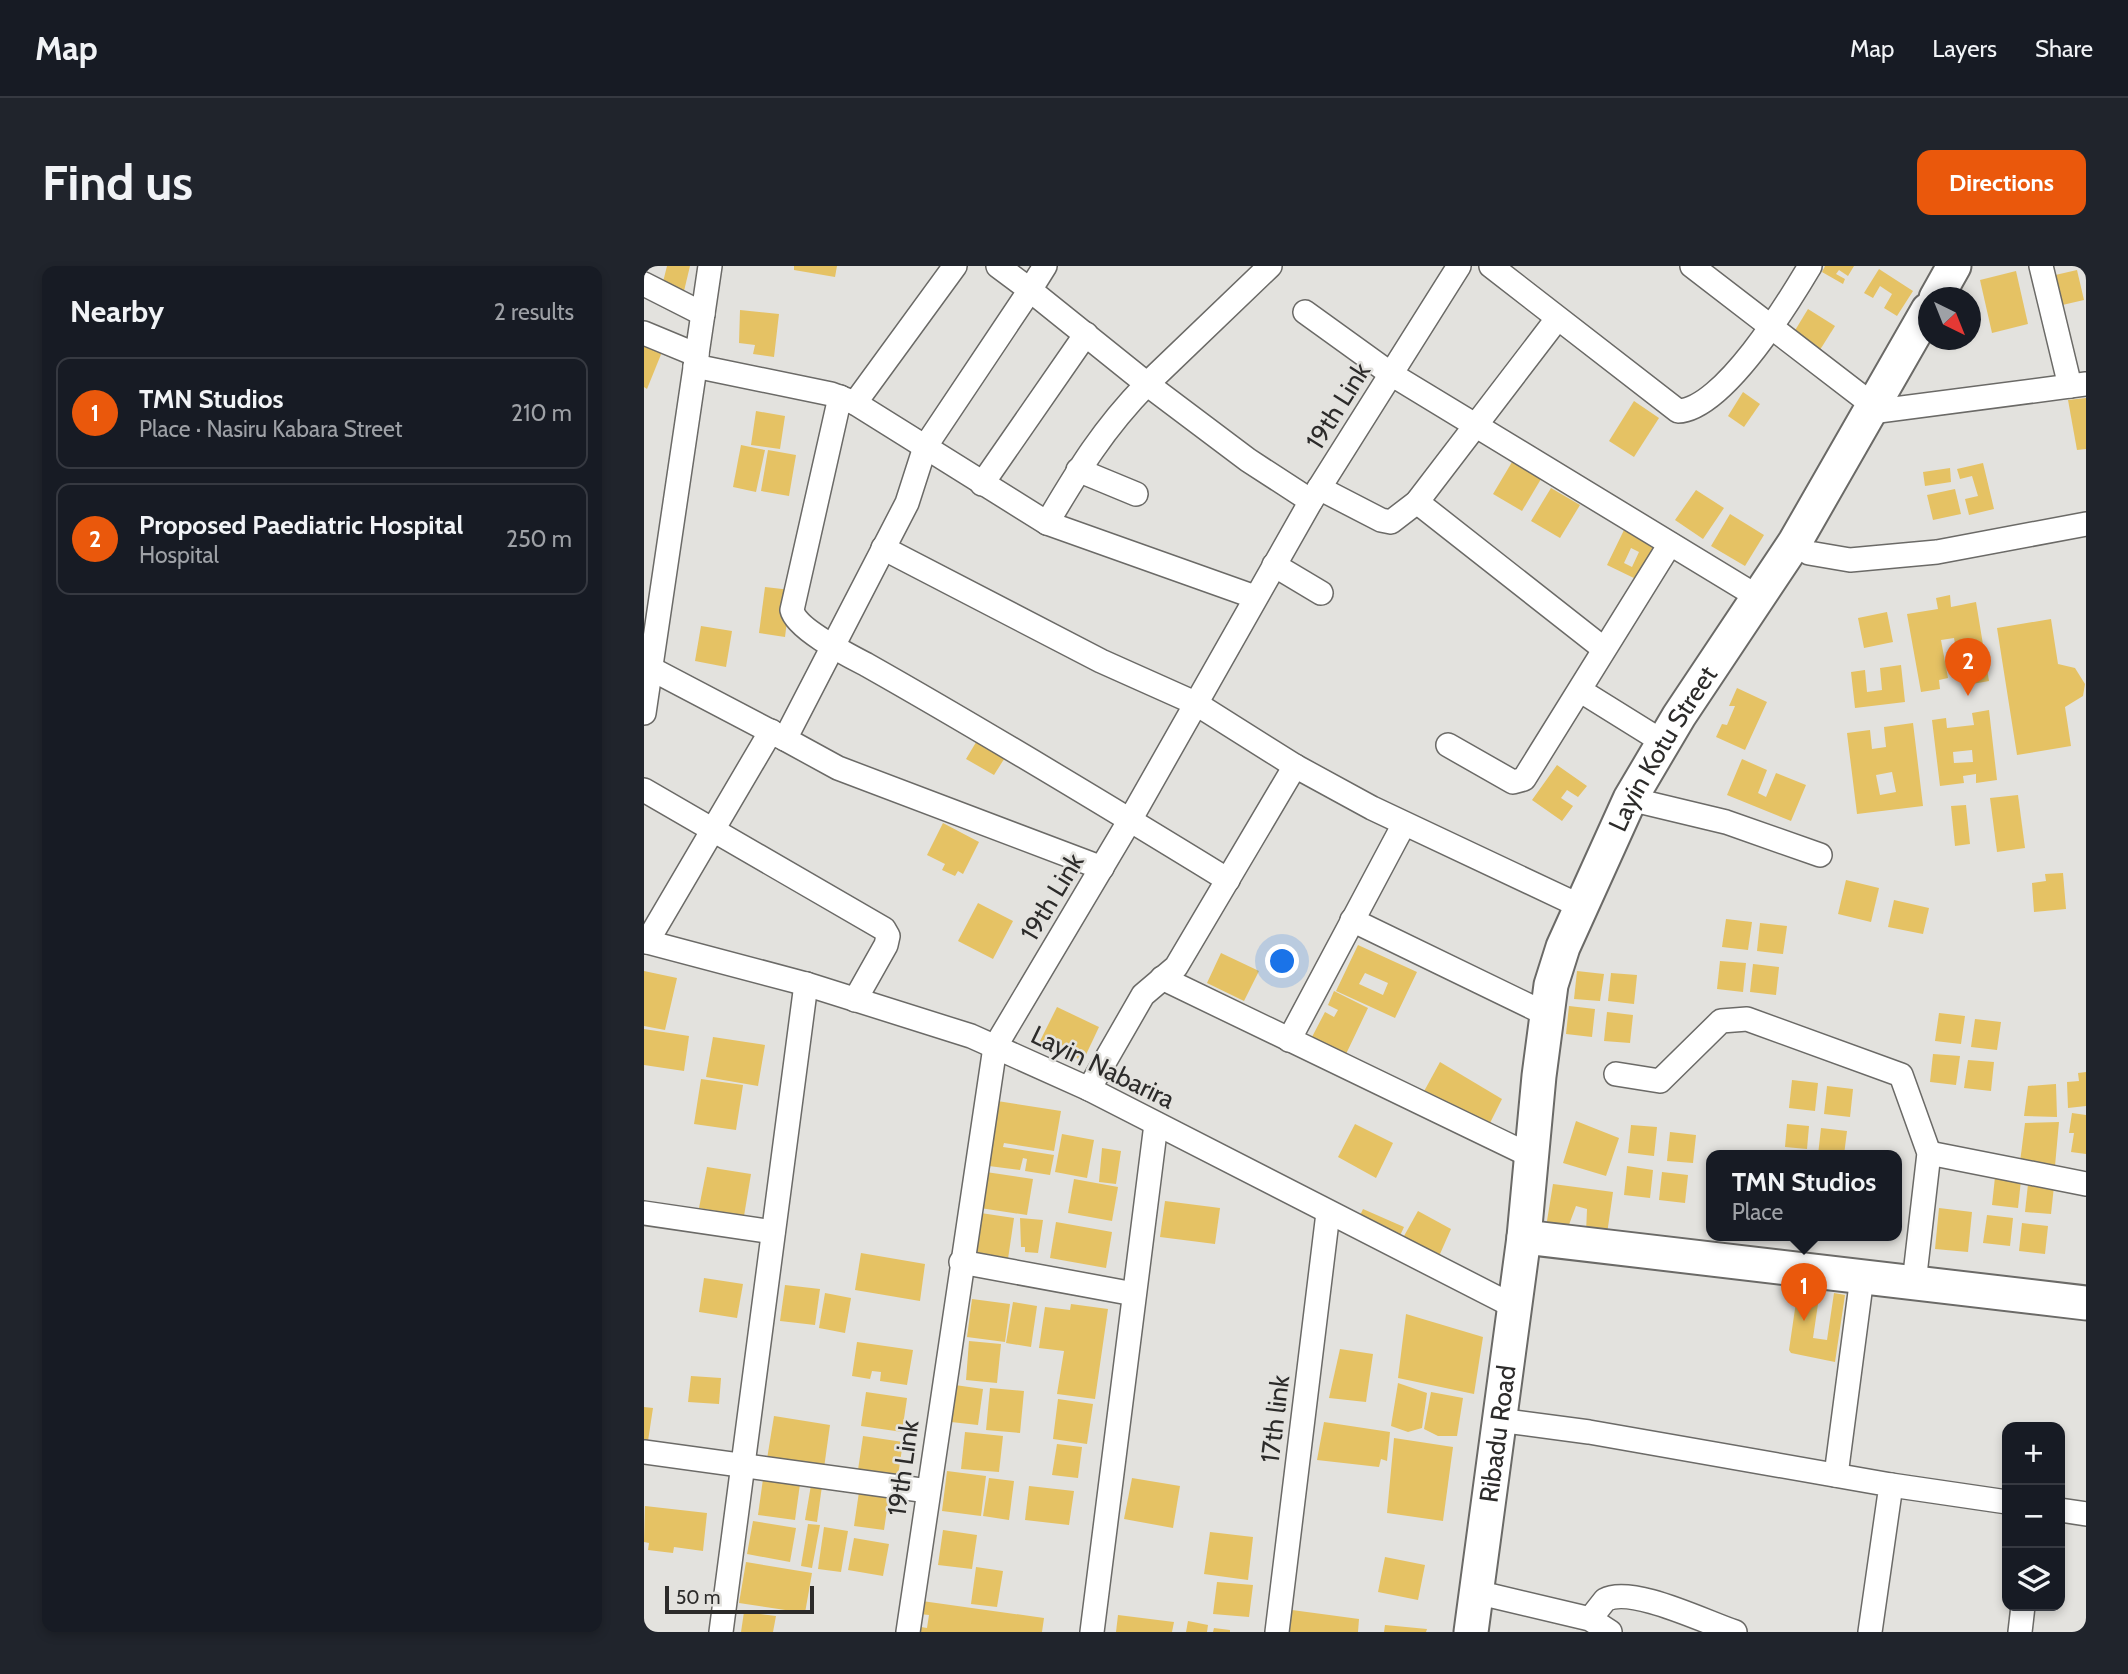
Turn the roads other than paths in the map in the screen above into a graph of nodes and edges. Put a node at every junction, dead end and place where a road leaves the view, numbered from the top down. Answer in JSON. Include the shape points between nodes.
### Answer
{"nodes":[{"id":1,"x":710,"y":266,"type":"edge"},
{"id":2,"x":955,"y":266,"type":"edge"},
{"id":3,"x":998,"y":266,"type":"edge"},
{"id":4,"x":1045,"y":266,"type":"edge"},
{"id":5,"x":1270,"y":266,"type":"edge"},
{"id":6,"x":1459,"y":266,"type":"edge"},
{"id":7,"x":1490,"y":266,"type":"edge"},
{"id":8,"x":1692,"y":266,"type":"edge"},
{"id":9,"x":1810,"y":266,"type":"edge"},
{"id":10,"x":1954,"y":266,"type":"edge"},
{"id":11,"x":2041,"y":266,"type":"edge"},
{"id":12,"x":644,"y":284,"type":"edge"},
{"id":13,"x":1942,"y":287,"type":"edge"},
{"id":14,"x":1030,"y":290,"type":"junction"},
{"id":15,"x":1305,"y":312,"type":"dead end"},
{"id":16,"x":703,"y":313,"type":"junction"},
{"id":17,"x":1557,"y":319,"type":"junction"},
{"id":18,"x":1773,"y":328,"type":"junction"},
{"id":19,"x":1918,"y":328,"type":"edge"},
{"id":20,"x":644,"y":333,"type":"edge"},
{"id":21,"x":1086,"y":334,"type":"junction"},
{"id":22,"x":696,"y":361,"type":"junction"},
{"id":23,"x":1391,"y":374,"type":"junction"},
{"id":24,"x":1147,"y":384,"type":"junction"},
{"id":25,"x":2078,"y":385,"type":"edge"},
{"id":26,"x":847,"y":400,"type":"junction"},
{"id":27,"x":1872,"y":409,"type":"junction"},
{"id":28,"x":1475,"y":427,"type":"junction"},
{"id":29,"x":925,"y":447,"type":"junction"},
{"id":30,"x":1078,"y":470,"type":"junction"},
{"id":31,"x":982,"y":484,"type":"junction"},
{"id":32,"x":1136,"y":494,"type":"dead end"},
{"id":33,"x":1315,"y":495,"type":"junction"},
{"id":34,"x":1417,"y":502,"type":"junction"},
{"id":35,"x":1047,"y":523,"type":"junction"},
{"id":36,"x":2086,"y":524,"type":"edge"},
{"id":37,"x":1795,"y":542,"type":"junction"},
{"id":38,"x":1670,"y":544,"type":"junction"},
{"id":39,"x":883,"y":548,"type":"junction"},
{"id":40,"x":1274,"y":565,"type":"junction"},
{"id":41,"x":1321,"y":593,"type":"dead end"},
{"id":42,"x":1255,"y":597,"type":"junction"},
{"id":43,"x":1758,"y":597,"type":"junction"},
{"id":44,"x":831,"y":645,"type":"junction"},
{"id":45,"x":1604,"y":649,"type":"junction"},
{"id":46,"x":647,"y":668,"type":"edge"},
{"id":47,"x":1581,"y":691,"type":"junction"},
{"id":48,"x":1195,"y":703,"type":"junction"},
{"id":49,"x":644,"y":713,"type":"edge"},
{"id":50,"x":778,"y":735,"type":"junction"},
{"id":51,"x":1663,"y":742,"type":"junction"},
{"id":52,"x":1448,"y":745,"type":"dead end"},
{"id":53,"x":1295,"y":766,"type":"junction"},
{"id":54,"x":644,"y":790,"type":"edge"},
{"id":55,"x":1630,"y":799,"type":"junction"},
{"id":56,"x":1130,"y":820,"type":"junction"},
{"id":57,"x":1404,"y":824,"type":"junction"},
{"id":58,"x":712,"y":829,"type":"junction"},
{"id":59,"x":1820,"y":855,"type":"dead end"},
{"id":60,"x":1102,"y":869,"type":"junction"},
{"id":61,"x":1228,"y":880,"type":"junction"},
{"id":62,"x":1580,"y":906,"type":"junction"},
{"id":63,"x":1352,"y":920,"type":"junction"},
{"id":64,"x":646,"y":942,"type":"edge"},
{"id":65,"x":1162,"y":978,"type":"junction"},
{"id":66,"x":806,"y":984,"type":"junction"},
{"id":67,"x":855,"y":1000,"type":"junction"},
{"id":68,"x":1548,"y":1014,"type":"junction"},
{"id":69,"x":1289,"y":1040,"type":"junction"},
{"id":70,"x":995,"y":1047,"type":"junction"},
{"id":71,"x":1616,"y":1074,"type":"dead end"},
{"id":72,"x":1089,"y":1088,"type":"junction"},
{"id":73,"x":1156,"y":1124,"type":"junction"},
{"id":74,"x":1929,"y":1153,"type":"junction"},
{"id":75,"x":1531,"y":1156,"type":"junction"},
{"id":76,"x":2086,"y":1184,"type":"edge"},
{"id":77,"x":644,"y":1213,"type":"edge"},
{"id":78,"x":1328,"y":1213,"type":"junction"},
{"id":79,"x":773,"y":1232,"type":"junction"},
{"id":80,"x":1524,"y":1237,"type":"junction"},
{"id":81,"x":961,"y":1262,"type":"junction"},
{"id":82,"x":1862,"y":1277,"type":"junction"},
{"id":83,"x":1914,"y":1283,"type":"junction"},
{"id":84,"x":1134,"y":1293,"type":"junction"},
{"id":85,"x":2086,"y":1303,"type":"edge"},
{"id":86,"x":1513,"y":1306,"type":"junction"},
{"id":87,"x":1498,"y":1420,"type":"junction"},
{"id":88,"x":644,"y":1452,"type":"edge"},
{"id":89,"x":743,"y":1467,"type":"junction"},
{"id":90,"x":1836,"y":1475,"type":"junction"},
{"id":91,"x":1891,"y":1485,"type":"junction"},
{"id":92,"x":928,"y":1491,"type":"junction"},
{"id":93,"x":2002,"y":1501,"type":"edge"},
{"id":94,"x":2065,"y":1511,"type":"edge"},
{"id":95,"x":2086,"y":1514,"type":"edge"},
{"id":96,"x":1476,"y":1592,"type":"junction"},
{"id":97,"x":2022,"y":1611,"type":"edge"},
{"id":98,"x":1590,"y":1619,"type":"junction"},
{"id":99,"x":722,"y":1632,"type":"edge"},
{"id":100,"x":908,"y":1632,"type":"edge"},
{"id":101,"x":1092,"y":1632,"type":"edge"},
{"id":102,"x":1277,"y":1632,"type":"edge"},
{"id":103,"x":1471,"y":1632,"type":"edge"},
{"id":104,"x":1610,"y":1632,"type":"edge"},
{"id":105,"x":1735,"y":1632,"type":"edge"},
{"id":106,"x":1870,"y":1632,"type":"edge"},
{"id":107,"x":2020,"y":1632,"type":"edge"}],
"edges":[{"from":1,"to":16,"type":"street"},
{"from":2,"to":26,"type":"street"},
{"from":3,"to":14,"type":"street"},
{"from":4,"to":14,"type":"street"},
{"from":5,"to":24,"type":"street"},
{"from":6,"to":23,"type":"street","name":"19th Link"},
{"from":7,"to":17,"type":"street"},
{"from":8,"to":18,"type":"street"},
{"from":9,"to":18,"type":"street"},
{"from":10,"to":13,"type":"street"},
{"from":11,"to":25,"type":"street"},
{"from":12,"to":16,"type":"street"},
{"from":14,"to":21,"type":"street"},
{"from":14,"to":29,"type":"street"},
{"from":15,"to":23,"type":"street"},
{"from":16,"to":22,"type":"street"},
{"from":17,"to":18,"type":"street","via":[[1678,411],[1691,411],[1721,387]]},
{"from":17,"to":28,"type":"street"},
{"from":18,"to":27,"type":"street"},
{"from":19,"to":27,"type":"street","name":"Layin Kotu Street"},
{"from":20,"to":22,"type":"street"},
{"from":21,"to":24,"type":"street"},
{"from":21,"to":31,"type":"street"},
{"from":22,"to":26,"type":"street"},
{"from":22,"to":46,"type":"street"},
{"from":23,"to":28,"type":"street"},
{"from":23,"to":33,"type":"street","name":"19th Link"},
{"from":24,"to":30,"type":"street","via":[[1113,420]]},
{"from":24,"to":33,"type":"street","via":[[1248,460]]},
{"from":25,"to":27,"type":"street"},
{"from":26,"to":29,"type":"street"},
{"from":26,"to":44,"type":"street","via":[[792,610],[795,618]]},
{"from":27,"to":37,"type":"street","name":"Layin Kotu Street"},
{"from":28,"to":34,"type":"street"},
{"from":28,"to":38,"type":"street"},
{"from":29,"to":31,"type":"street"},
{"from":29,"to":39,"type":"street","via":[[907,503]]},
{"from":30,"to":32,"type":"street"},
{"from":30,"to":35,"type":"street"},
{"from":31,"to":35,"type":"street"},
{"from":33,"to":34,"type":"street","via":[[1391,522]]},
{"from":33,"to":40,"type":"street","name":"19th Link"},
{"from":34,"to":45,"type":"street"},
{"from":35,"to":42,"type":"street"},
{"from":36,"to":37,"type":"street","via":[[1937,552],[1850,560],[1809,553]]},
{"from":37,"to":43,"type":"street","name":"Layin Kotu Street"},
{"from":38,"to":43,"type":"street"},
{"from":38,"to":45,"type":"street"},
{"from":39,"to":44,"type":"street"},
{"from":39,"to":48,"type":"street","via":[[1101,661]]},
{"from":40,"to":41,"type":"street"},
{"from":40,"to":42,"type":"street","name":"19th Link"},
{"from":42,"to":48,"type":"street","name":"19th Link"},
{"from":43,"to":51,"type":"street","name":"Layin Kotu Street"},
{"from":44,"to":50,"type":"street"},
{"from":44,"to":56,"type":"street"},
{"from":45,"to":47,"type":"street"},
{"from":46,"to":49,"type":"street"},
{"from":46,"to":50,"type":"street"},
{"from":47,"to":51,"type":"street"},
{"from":47,"to":52,"type":"street","via":[[1520,782]]},
{"from":48,"to":53,"type":"street"},
{"from":48,"to":56,"type":"street","name":"19th Link"},
{"from":50,"to":58,"type":"street"},
{"from":50,"to":60,"type":"street","via":[[838,768]]},
{"from":51,"to":55,"type":"street","name":"Layin Kotu Street"},
{"from":53,"to":57,"type":"street"},
{"from":53,"to":61,"type":"street"},
{"from":54,"to":58,"type":"street"},
{"from":55,"to":59,"type":"street","via":[[1726,822]]},
{"from":55,"to":62,"type":"street","name":"Layin Kotu Street"},
{"from":56,"to":60,"type":"street","name":"19th Link"},
{"from":56,"to":61,"type":"street"},
{"from":57,"to":62,"type":"street"},
{"from":57,"to":63,"type":"street"},
{"from":58,"to":64,"type":"street"},
{"from":58,"to":67,"type":"street","via":[[887,931],[886,945]]},
{"from":60,"to":70,"type":"street","name":"19th Link"},
{"from":61,"to":65,"type":"street","via":[[1176,967]]},
{"from":62,"to":68,"type":"street","name":"Layin Kotu Street","via":[[1551,985]]},
{"from":63,"to":68,"type":"street"},
{"from":63,"to":69,"type":"street"},
{"from":64,"to":66,"type":"street","name":"Layin Nabarira"},
{"from":65,"to":69,"type":"street"},
{"from":65,"to":72,"type":"street","via":[[1143,995]]},
{"from":66,"to":67,"type":"street","name":"Layin Nabarira"},
{"from":66,"to":79,"type":"street"},
{"from":67,"to":70,"type":"street","name":"Layin Nabarira"},
{"from":68,"to":75,"type":"street","name":"Layin Kotu Street"},
{"from":69,"to":75,"type":"street"},
{"from":70,"to":72,"type":"street","name":"Layin Nabarira"},
{"from":70,"to":81,"type":"street","name":"19th Link"},
{"from":71,"to":74,"type":"street","via":[[1660,1081],[1721,1021],[1747,1019],[1901,1074]]},
{"from":72,"to":73,"type":"street","name":"Layin Nabarira"},
{"from":73,"to":78,"type":"street","name":"Layin Nabarira"},
{"from":73,"to":84,"type":"street"},
{"from":74,"to":76,"type":"street"},
{"from":74,"to":83,"type":"street"},
{"from":75,"to":80,"type":"street","name":"Layin Kotu Street"},
{"from":77,"to":79,"type":"street"},
{"from":78,"to":86,"type":"street","name":"Layin Nabarira"},
{"from":78,"to":102,"type":"street","name":"17th link"},
{"from":79,"to":89,"type":"street"},
{"from":80,"to":82,"type":"street"},
{"from":80,"to":86,"type":"street","name":"Ribadu Road"},
{"from":81,"to":84,"type":"street"},
{"from":81,"to":92,"type":"street","name":"19th Link"},
{"from":82,"to":83,"type":"street"},
{"from":82,"to":90,"type":"street"},
{"from":83,"to":85,"type":"street"},
{"from":84,"to":101,"type":"street"},
{"from":86,"to":87,"type":"street","name":"Ribadu Road"},
{"from":87,"to":90,"type":"street"},
{"from":87,"to":96,"type":"street","name":"Ribadu Road"},
{"from":88,"to":89,"type":"street"},
{"from":89,"to":92,"type":"street"},
{"from":89,"to":99,"type":"street"},
{"from":90,"to":91,"type":"street"},
{"from":91,"to":93,"type":"street"},
{"from":91,"to":106,"type":"street"},
{"from":92,"to":100,"type":"street","name":"19th Link"},
{"from":94,"to":95,"type":"street"},
{"from":96,"to":98,"type":"street"},
{"from":96,"to":103,"type":"street","name":"Ribadu Road"},
{"from":97,"to":107,"type":"street"},
{"from":98,"to":104,"type":"street"},
{"from":98,"to":105,"type":"street","via":[[1605,1600],[1623,1596]]}]}
